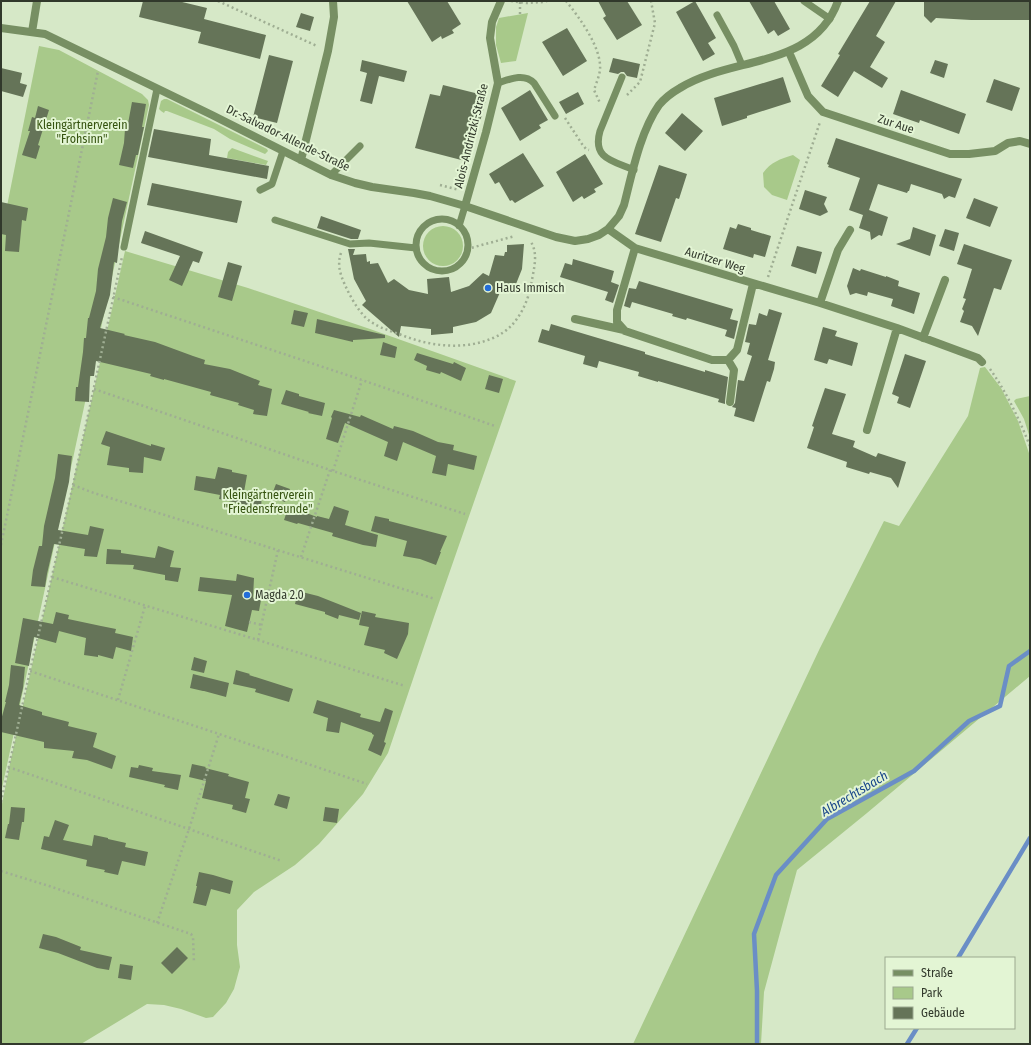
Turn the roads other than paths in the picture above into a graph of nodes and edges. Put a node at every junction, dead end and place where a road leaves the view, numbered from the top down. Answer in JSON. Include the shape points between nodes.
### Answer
{"nodes":[{"id":1,"x":37,"y":1,"type":"edge"},
{"id":2,"x":333,"y":1,"type":"edge"},
{"id":3,"x":501,"y":1,"type":"edge"},
{"id":4,"x":804,"y":1,"type":"edge"},
{"id":5,"x":838,"y":1,"type":"edge"},
{"id":6,"x":717,"y":15,"type":"dead end"},
{"id":7,"x":830,"y":20,"type":"junction"},
{"id":8,"x":1,"y":28,"type":"edge"},
{"id":9,"x":32,"y":32,"type":"junction"},
{"id":10,"x":788,"y":52,"type":"junction"},
{"id":11,"x":742,"y":65,"type":"junction"},
{"id":12,"x":622,"y":77,"type":"dead end"},
{"id":13,"x":498,"y":83,"type":"junction"},
{"id":14,"x":157,"y":89,"type":"junction"},
{"id":15,"x":555,"y":116,"type":"dead end"},
{"id":16,"x":1030,"y":144,"type":"edge"},
{"id":17,"x":360,"y":146,"type":"dead end"},
{"id":18,"x":283,"y":151,"type":"junction"},
{"id":19,"x":301,"y":160,"type":"junction"},
{"id":20,"x":634,"y":170,"type":"junction"},
{"id":21,"x":331,"y":175,"type":"junction"},
{"id":22,"x":260,"y":190,"type":"dead end"},
{"id":23,"x":465,"y":206,"type":"junction"},
{"id":24,"x":275,"y":220,"type":"dead end"},
{"id":25,"x":459,"y":226,"type":"junction"},
{"id":26,"x":608,"y":229,"type":"junction"},
{"id":27,"x":850,"y":230,"type":"dead end"},
{"id":28,"x":124,"y":247,"type":"road end"},
{"id":29,"x":416,"y":248,"type":"junction"},
{"id":30,"x":635,"y":248,"type":"junction"},
{"id":31,"x":945,"y":280,"type":"dead end"},
{"id":32,"x":753,"y":284,"type":"junction"},
{"id":33,"x":820,"y":303,"type":"junction"},
{"id":34,"x":575,"y":319,"type":"dead end"},
{"id":35,"x":897,"y":328,"type":"junction"},
{"id":36,"x":625,"y":331,"type":"junction"},
{"id":37,"x":923,"y":338,"type":"junction"},
{"id":38,"x":728,"y":360,"type":"junction"},
{"id":39,"x":982,"y":362,"type":"road end"},
{"id":40,"x":730,"y":402,"type":"dead end"},
{"id":41,"x":867,"y":430,"type":"dead end"}],
"edges":[{"from":1,"to":9,"type":"street"},
{"from":2,"to":19,"type":"street","via":[[334,17],[328,51]]},
{"from":3,"to":13,"type":"street","name":"Alois-Andritzki-Straße","via":[[492,22],[490,38]]},
{"from":4,"to":7,"type":"lane"},
{"from":5,"to":7,"type":"street"},
{"from":6,"to":11,"type":"lane"},
{"from":7,"to":10,"type":"street","via":[[810,39]]},
{"from":8,"to":9,"type":"street","name":"Dr.-Salvador-Allende-Straße"},
{"from":9,"to":14,"type":"street","name":"Dr.-Salvador-Allende-Straße","via":[[45,34]]},
{"from":10,"to":11,"type":"street"},
{"from":10,"to":16,"type":"street","name":"Zur Aue","via":[[808,96],[823,112],[950,154],[995,151],[1008,142],[1020,141]]},
{"from":11,"to":20,"type":"street","via":[[691,81],[660,104],[644,134]]},
{"from":12,"to":20,"type":"lane","via":[[598,138],[598,145],[606,158]]},
{"from":13,"to":15,"type":"lane","via":[[513,78],[531,80]]},
{"from":13,"to":23,"type":"street","name":"Alois-Andritzki-Straße"},
{"from":14,"to":18,"type":"street","name":"Dr.-Salvador-Allende-Straße"},
{"from":14,"to":28,"type":"lane"},
{"from":17,"to":21,"type":"lane"},
{"from":18,"to":19,"type":"street","name":"Dr.-Salvador-Allende-Straße"},
{"from":18,"to":22,"type":"lane","via":[[272,184]]},
{"from":19,"to":21,"type":"street","name":"Dr.-Salvador-Allende-Straße"},
{"from":20,"to":26,"type":"street","via":[[624,205]]},
{"from":21,"to":23,"type":"street","name":"Dr.-Salvador-Allende-Straße","via":[[372,187],[430,196]]},
{"from":23,"to":25,"type":"lane"},
{"from":23,"to":26,"type":"street","name":"Dr.-Salvador-Allende-Straße","via":[[575,241],[588,239]]},
{"from":24,"to":29,"type":"lane","via":[[350,244],[369,243]]},
{"from":25,"to":29,"type":"lane","via":[[443,220],[426,225],[420,231]]},
{"from":25,"to":29,"type":"lane","via":[[467,240],[467,249],[465,256],[454,268],[446,271],[430,268],[418,256]]},
{"from":26,"to":30,"type":"street","name":"Auritzer Weg"},
{"from":27,"to":33,"type":"street","via":[[838,250]]},
{"from":30,"to":32,"type":"street","name":"Auritzer Weg"},
{"from":30,"to":36,"type":"street","via":[[617,310],[617,322]]},
{"from":31,"to":37,"type":"street"},
{"from":32,"to":33,"type":"street","name":"Auritzer Weg"},
{"from":32,"to":38,"type":"street","via":[[737,350]]},
{"from":33,"to":35,"type":"street","name":"Auritzer Weg"},
{"from":34,"to":36,"type":"street"},
{"from":35,"to":37,"type":"street","name":"Auritzer Weg"},
{"from":35,"to":41,"type":"street"},
{"from":36,"to":38,"type":"street","via":[[712,360]]},
{"from":37,"to":39,"type":"street","name":"Auritzer Weg","via":[[978,358]]},
{"from":38,"to":40,"type":"street","via":[[734,370]]}]}
